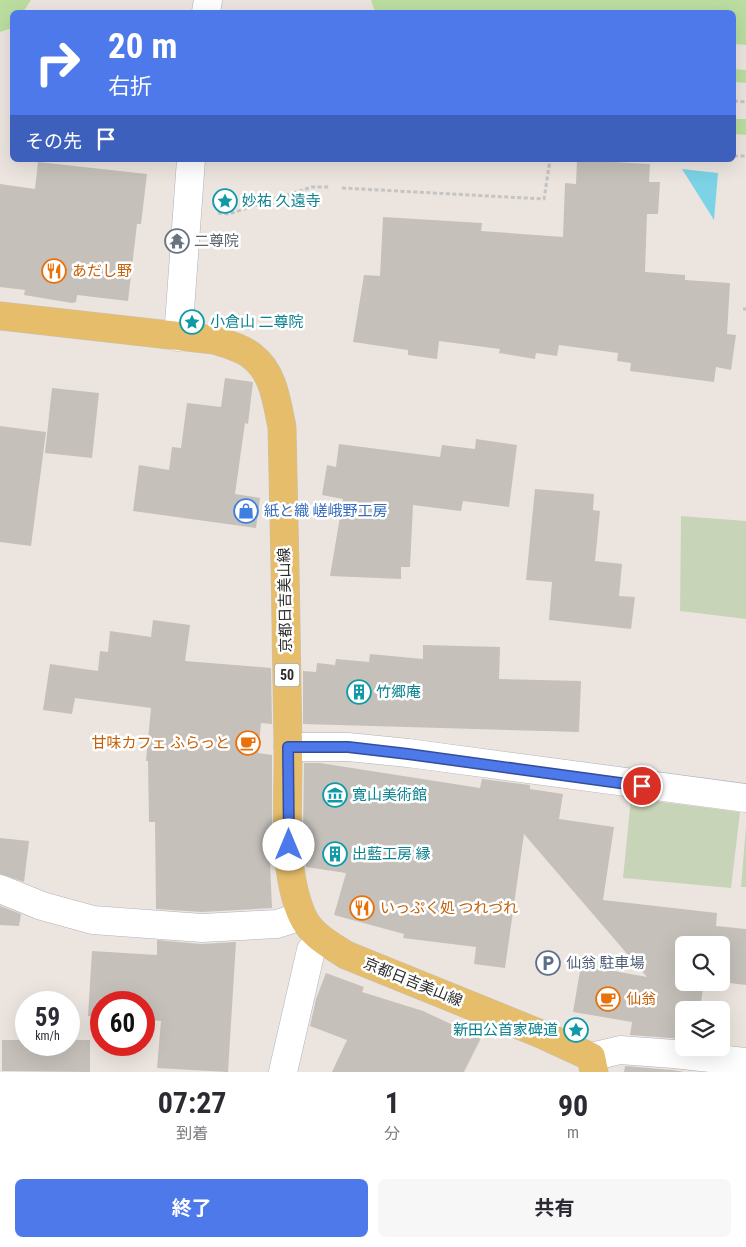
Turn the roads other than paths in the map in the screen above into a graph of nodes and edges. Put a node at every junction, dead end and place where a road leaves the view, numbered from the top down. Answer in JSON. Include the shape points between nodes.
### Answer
{"nodes":[{"id":1,"x":191,"y":162,"type":"edge"},
{"id":2,"x":0,"y":316,"type":"edge"},
{"id":3,"x":178,"y":336,"type":"junction"},
{"id":4,"x":288,"y":747,"type":"junction"},
{"id":5,"x":746,"y":798,"type":"edge"},
{"id":6,"x":0,"y":889,"type":"edge"},
{"id":7,"x":302,"y":916,"type":"junction"},
{"id":8,"x":322,"y":939,"type":"junction"},
{"id":9,"x":746,"y":1062,"type":"edge"},
{"id":10,"x":593,"y":1064,"type":"edge"},
{"id":11,"x":283,"y":1072,"type":"edge"}],
"edges":[{"from":1,"to":3,"type":"street"},
{"from":2,"to":3,"type":"main road","name":"京都日吉美山線","number":"50"},
{"from":3,"to":4,"type":"main road","name":"京都日吉美山線","number":"50","via":[[214,340],[253,356],[264,368],[275,396],[282,427]]},
{"from":4,"to":5,"type":"street","via":[[348,747],[398,752]]},
{"from":4,"to":7,"type":"main road","name":"京都日吉美山線","number":"50","via":[[289,864]]},
{"from":6,"to":7,"type":"street","via":[[42,906],[94,920],[202,928],[277,924]]},
{"from":7,"to":8,"type":"main road","name":"京都日吉美山線","number":"50"},
{"from":8,"to":10,"type":"main road","name":"京都日吉美山線","number":"50","via":[[346,955],[540,1034]]},
{"from":8,"to":11,"type":"street","via":[[311,950]]},
{"from":9,"to":10,"type":"street","via":[[620,1050]]}]}
